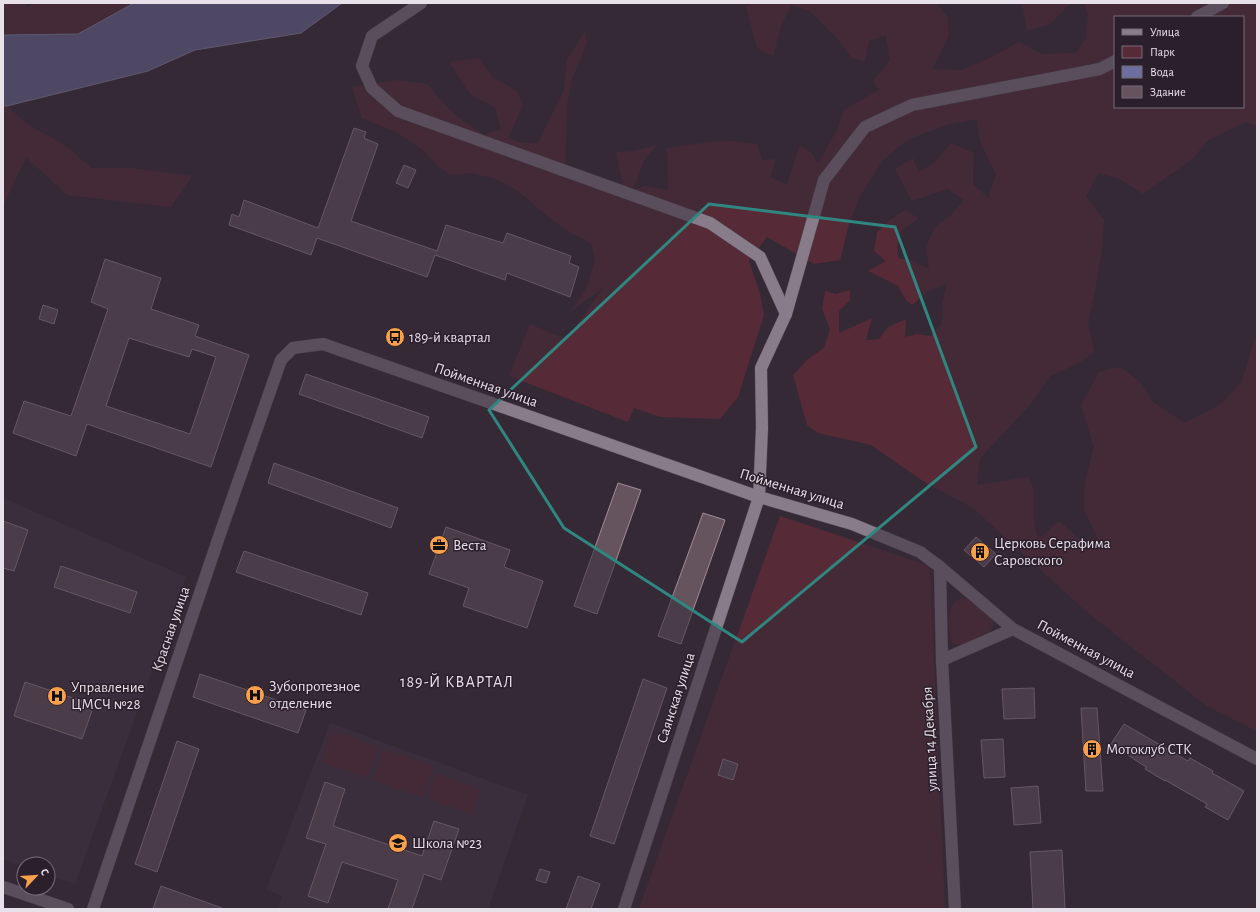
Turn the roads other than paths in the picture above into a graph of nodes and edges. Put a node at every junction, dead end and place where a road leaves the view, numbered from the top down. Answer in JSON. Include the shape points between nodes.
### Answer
{"nodes":[{"id":1,"x":421,"y":3,"type":"edge"},
{"id":2,"x":1223,"y":3,"type":"edge"},
{"id":3,"x":1199,"y":16,"type":"edge"},
{"id":4,"x":1114,"y":62,"type":"edge"},
{"id":5,"x":786,"y":314,"type":"junction"},
{"id":6,"x":281,"y":360,"type":"joint"},
{"id":7,"x":759,"y":497,"type":"junction"},
{"id":8,"x":940,"y":567,"type":"junction"},
{"id":9,"x":1013,"y":629,"type":"junction"},
{"id":10,"x":942,"y":660,"type":"junction"},
{"id":11,"x":1257,"y":758,"type":"edge"},
{"id":12,"x":3,"y":887,"type":"edge"},
{"id":13,"x":68,"y":909,"type":"edge"},
{"id":14,"x":93,"y":909,"type":"edge"},
{"id":15,"x":624,"y":909,"type":"edge"},
{"id":16,"x":956,"y":909,"type":"edge"}],
"edges":[{"from":1,"to":5,"type":"street","via":[[372,36],[362,66],[372,88],[398,111],[710,223],[760,256]]},
{"from":2,"to":3,"type":"street"},
{"from":4,"to":5,"type":"street","name":"Саянская улица","via":[[1100,69],[912,105],[865,126],[824,180]]},
{"from":5,"to":7,"type":"street","name":"Саянская улица","via":[[761,368]]},
{"from":6,"to":7,"type":"street","name":"Пойменная улица","via":[[294,348],[323,344]]},
{"from":6,"to":14,"type":"street","name":"Красная улица"},
{"from":7,"to":8,"type":"street","name":"Пойменная улица","via":[[852,524],[920,552]]},
{"from":7,"to":15,"type":"street","name":"Саянская улица"},
{"from":8,"to":9,"type":"street","name":"Пойменная улица"},
{"from":8,"to":10,"type":"street","name":"улица 14 Декабря"},
{"from":9,"to":10,"type":"street"},
{"from":9,"to":11,"type":"street","name":"Пойменная улица"},
{"from":10,"to":16,"type":"street","name":"улица 14 Декабря"},
{"from":12,"to":13,"type":"street"}]}
